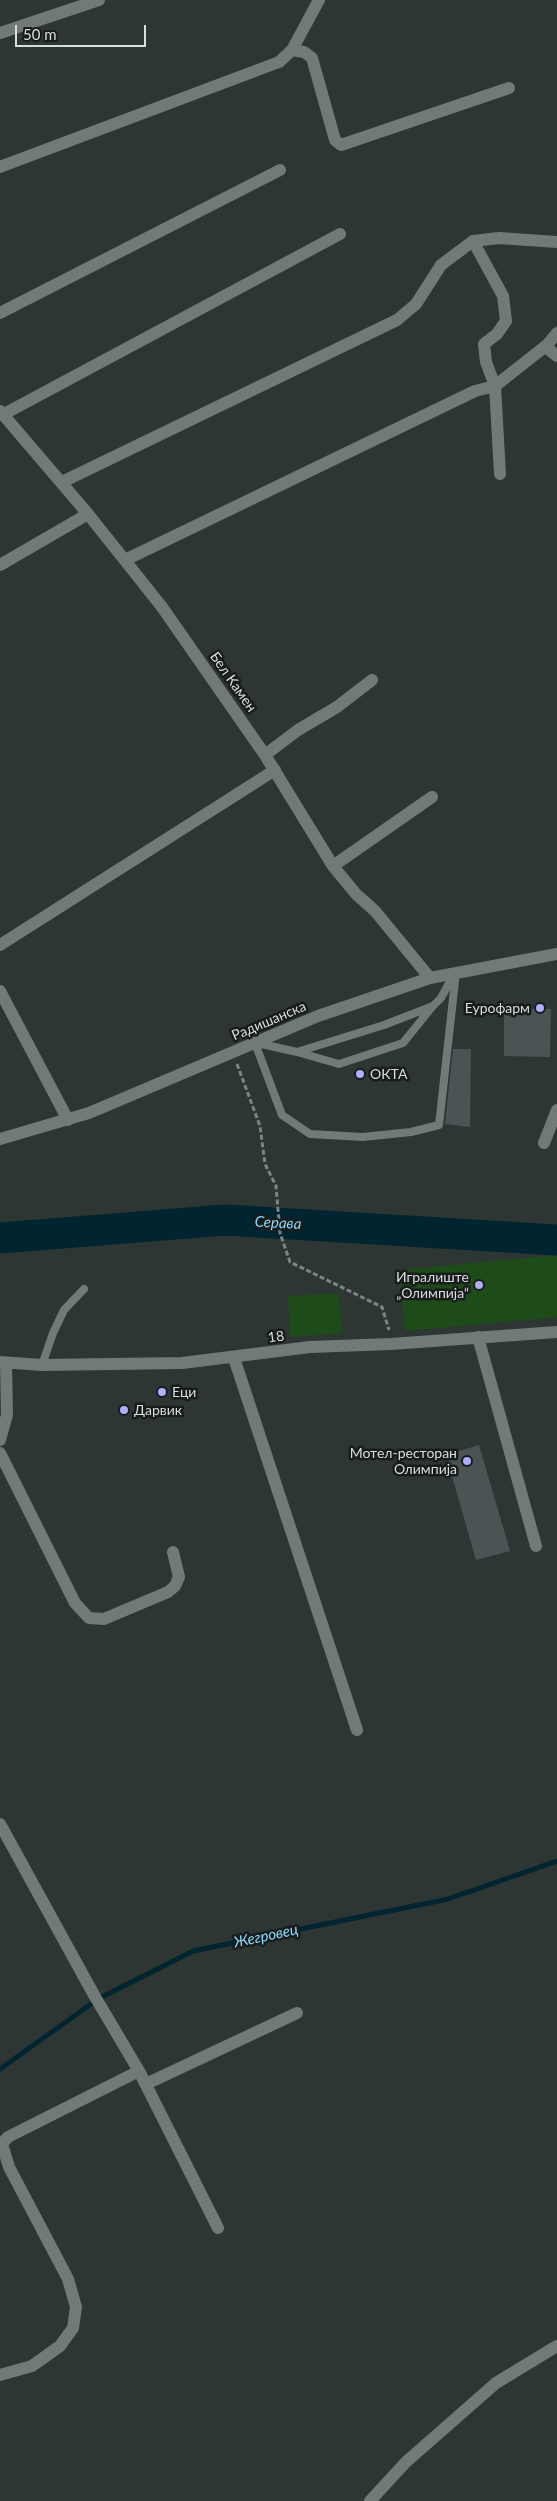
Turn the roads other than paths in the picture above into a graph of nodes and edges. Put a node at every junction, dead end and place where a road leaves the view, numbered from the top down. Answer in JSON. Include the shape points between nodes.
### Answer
{"nodes":[{"id":1,"x":100,"y":0,"type":"edge"},
{"id":2,"x":318,"y":0,"type":"edge"},
{"id":3,"x":0,"y":33,"type":"edge"},
{"id":4,"x":292,"y":50,"type":"junction"},
{"id":5,"x":509,"y":88,"type":"dead end"},
{"id":6,"x":0,"y":168,"type":"edge"},
{"id":7,"x":280,"y":170,"type":"dead end"},
{"id":8,"x":340,"y":234,"type":"dead end"},
{"id":9,"x":473,"y":241,"type":"junction"},
{"id":10,"x":557,"y":242,"type":"edge"},
{"id":11,"x":0,"y":313,"type":"edge"},
{"id":12,"x":557,"y":333,"type":"edge"},
{"id":13,"x":547,"y":346,"type":"junction"},
{"id":14,"x":557,"y":356,"type":"edge"},
{"id":15,"x":495,"y":386,"type":"junction"},
{"id":16,"x":2,"y":412,"type":"edge"},
{"id":17,"x":500,"y":474,"type":"dead end"},
{"id":18,"x":62,"y":482,"type":"junction"},
{"id":19,"x":88,"y":514,"type":"junction"},
{"id":20,"x":125,"y":560,"type":"junction"},
{"id":21,"x":0,"y":565,"type":"edge"},
{"id":22,"x":372,"y":680,"type":"dead end"},
{"id":23,"x":265,"y":755,"type":"junction"},
{"id":24,"x":275,"y":770,"type":"junction"},
{"id":25,"x":432,"y":797,"type":"dead end"},
{"id":26,"x":333,"y":866,"type":"junction"},
{"id":27,"x":0,"y":946,"type":"edge"},
{"id":28,"x":557,"y":954,"type":"edge"},
{"id":29,"x":456,"y":972,"type":"junction"},
{"id":30,"x":430,"y":978,"type":"junction"},
{"id":31,"x":0,"y":991,"type":"edge"},
{"id":32,"x":433,"y":1006,"type":"junction"},
{"id":33,"x":255,"y":1043,"type":"junction"},
{"id":34,"x":297,"y":1052,"type":"junction"},
{"id":35,"x":557,"y":1110,"type":"edge"},
{"id":36,"x":68,"y":1120,"type":"junction"},
{"id":37,"x":0,"y":1139,"type":"edge"},
{"id":38,"x":544,"y":1143,"type":"dead end"},
{"id":39,"x":84,"y":1289,"type":"dead end"},
{"id":40,"x":389,"y":1331,"type":"road end"},
{"id":41,"x":557,"y":1332,"type":"edge"},
{"id":42,"x":478,"y":1336,"type":"junction"},
{"id":43,"x":391,"y":1344,"type":"junction"},
{"id":44,"x":234,"y":1358,"type":"junction"},
{"id":45,"x":3,"y":1363,"type":"edge"},
{"id":46,"x":42,"y":1365,"type":"junction"},
{"id":47,"x":0,"y":1440,"type":"edge"},
{"id":48,"x":0,"y":1453,"type":"edge"},
{"id":49,"x":536,"y":1546,"type":"dead end"},
{"id":50,"x":172,"y":1552,"type":"dead end"},
{"id":51,"x":357,"y":1730,"type":"dead end"},
{"id":52,"x":0,"y":1824,"type":"edge"},
{"id":53,"x":297,"y":2013,"type":"dead end"},
{"id":54,"x":139,"y":2071,"type":"junction"},
{"id":55,"x":146,"y":2084,"type":"junction"},
{"id":56,"x":218,"y":2228,"type":"dead end"},
{"id":57,"x":557,"y":2346,"type":"edge"},
{"id":58,"x":0,"y":2375,"type":"edge"},
{"id":59,"x":370,"y":2501,"type":"edge"}],
"edges":[{"from":1,"to":3,"type":"street"},
{"from":2,"to":4,"type":"street"},
{"from":4,"to":5,"type":"street","via":[[304,52],[312,58],[336,140],[341,145]]},
{"from":4,"to":6,"type":"street","via":[[279,62]]},
{"from":7,"to":11,"type":"street"},
{"from":8,"to":16,"type":"street"},
{"from":9,"to":10,"type":"street","via":[[499,238]]},
{"from":9,"to":15,"type":"street","via":[[503,296],[506,321],[484,344],[486,362]]},
{"from":9,"to":18,"type":"street","via":[[441,265],[416,304],[397,320]]},
{"from":12,"to":13,"type":"street"},
{"from":13,"to":14,"type":"street"},
{"from":13,"to":15,"type":"street"},
{"from":15,"to":17,"type":"street"},
{"from":15,"to":20,"type":"street","via":[[475,391]]},
{"from":16,"to":18,"type":"street","name":"Бел Камен"},
{"from":18,"to":19,"type":"street","name":"Бел Камен"},
{"from":19,"to":20,"type":"street","name":"Бел Камен"},
{"from":19,"to":21,"type":"street"},
{"from":20,"to":23,"type":"street","name":"Бел Камен"},
{"from":22,"to":23,"type":"street"},
{"from":23,"to":24,"type":"street","name":"Бел Камен"},
{"from":24,"to":26,"type":"street","name":"Бел Камен"},
{"from":24,"to":27,"type":"street"},
{"from":25,"to":26,"type":"street"},
{"from":26,"to":30,"type":"street","name":"Бел Камен"},
{"from":28,"to":29,"type":"street","name":"Радишанска"},
{"from":29,"to":30,"type":"street","name":"Радишанска"},
{"from":29,"to":32,"type":"lane"},
{"from":29,"to":33,"type":"lane","via":[[439,1124],[411,1132],[363,1137],[310,1134],[282,1115]]},
{"from":30,"to":33,"type":"street","name":"Радишанска","via":[[318,1016]]},
{"from":31,"to":36,"type":"street"},
{"from":32,"to":34,"type":"lane"},
{"from":32,"to":34,"type":"lane","via":[[403,1043],[339,1064]]},
{"from":33,"to":34,"type":"lane"},
{"from":33,"to":36,"type":"street","name":"Радишанска"},
{"from":35,"to":38,"type":"street"},
{"from":36,"to":37,"type":"street","name":"Радишанска"},
{"from":39,"to":46,"type":"lane","via":[[64,1310]]},
{"from":40,"to":43,"type":"street"},
{"from":41,"to":42,"type":"street","name":"18"},
{"from":42,"to":43,"type":"street","name":"18"},
{"from":42,"to":49,"type":"street"},
{"from":43,"to":44,"type":"street","name":"18","via":[[310,1347]]},
{"from":44,"to":46,"type":"street","name":"18","via":[[141,1365]]},
{"from":44,"to":51,"type":"street"},
{"from":45,"to":46,"type":"street","name":"18"},
{"from":45,"to":47,"type":"street","via":[[7,1415]]},
{"from":48,"to":50,"type":"street","via":[[75,1603],[90,1618],[104,1619],[168,1592],[179,1577]]},
{"from":52,"to":54,"type":"street"},
{"from":53,"to":55,"type":"street"},
{"from":54,"to":55,"type":"street"},
{"from":54,"to":58,"type":"street","via":[[8,2137],[2,2144],[9,2167],[68,2279],[76,2307],[73,2328],[60,2346],[32,2366]]},
{"from":55,"to":56,"type":"street"},
{"from":57,"to":59,"type":"street","via":[[496,2383],[406,2462]]}]}
